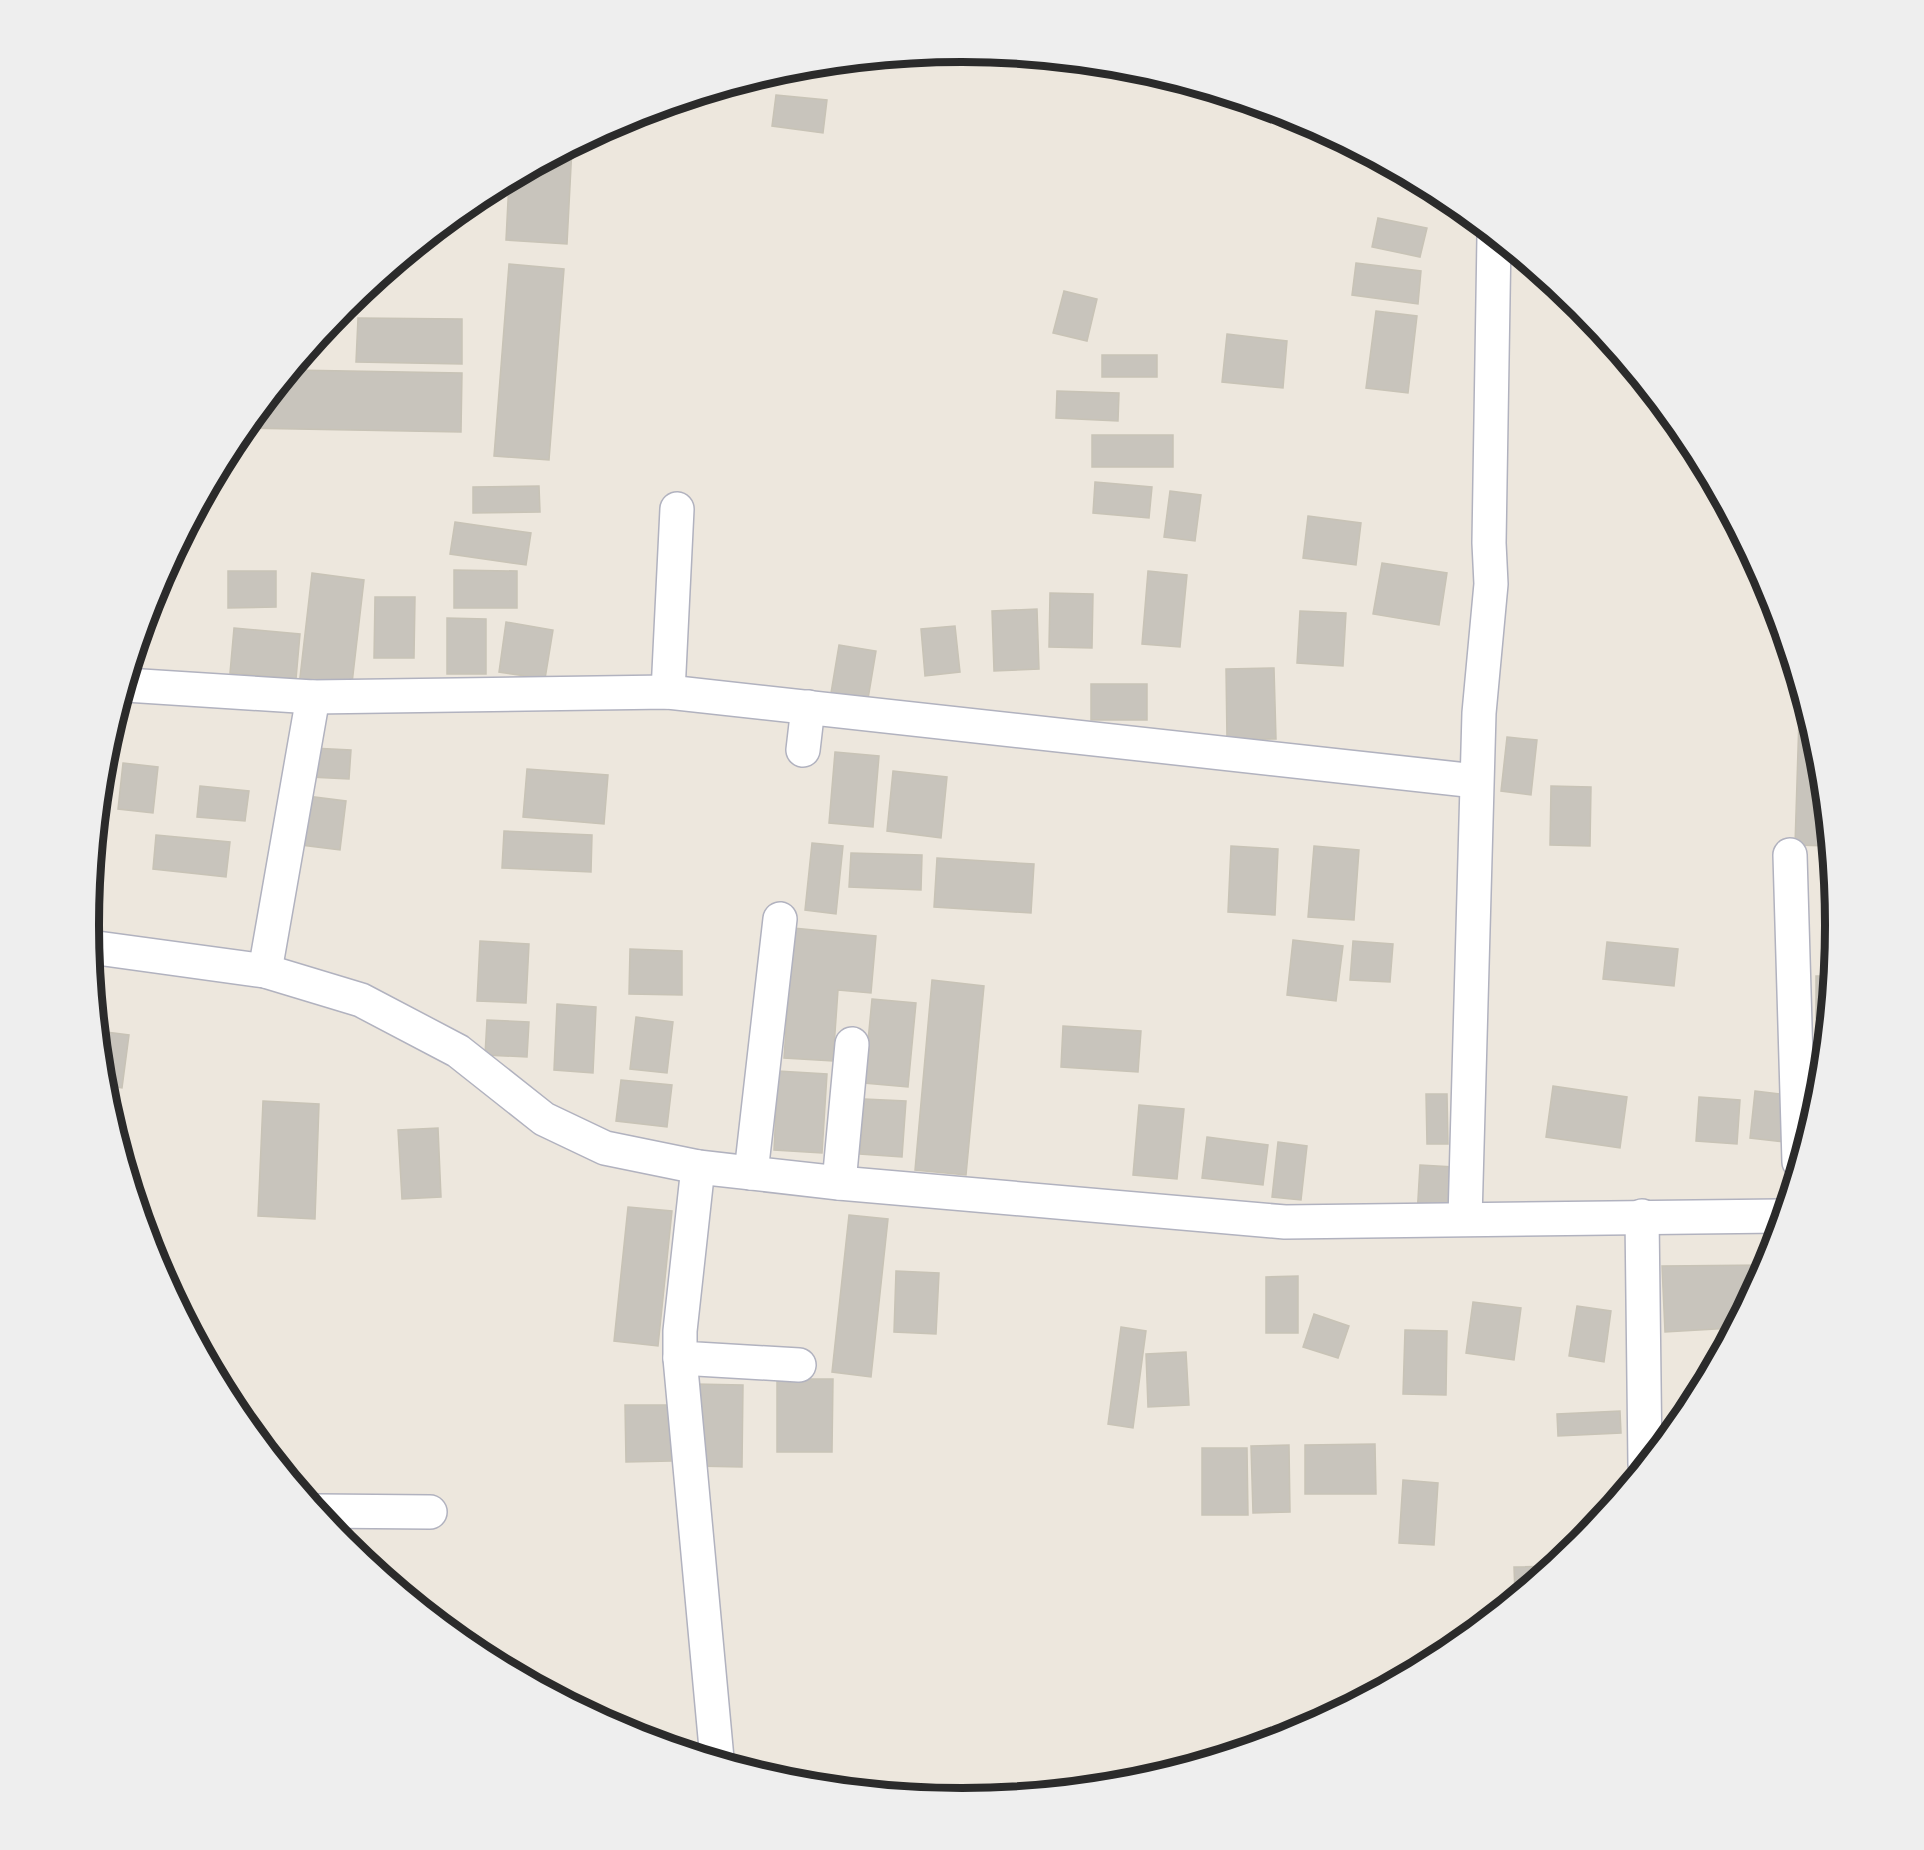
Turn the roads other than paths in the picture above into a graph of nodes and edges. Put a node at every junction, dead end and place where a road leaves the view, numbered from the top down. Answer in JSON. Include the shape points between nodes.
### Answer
{"nodes":[{"id":1,"x":1494,"y":245,"type":"edge"},
{"id":2,"x":677,"y":509,"type":"dead end"},
{"id":3,"x":133,"y":685,"type":"edge"},
{"id":4,"x":668,"y":692,"type":"junction"},
{"id":5,"x":312,"y":697,"type":"junction"},
{"id":6,"x":808,"y":708,"type":"junction"},
{"id":7,"x":803,"y":750,"type":"dead end"},
{"id":8,"x":1476,"y":780,"type":"junction"},
{"id":9,"x":1790,"y":855,"type":"dead end"},
{"id":10,"x":780,"y":919,"type":"dead end"},
{"id":11,"x":99,"y":948,"type":"edge"},
{"id":12,"x":265,"y":971,"type":"junction"},
{"id":13,"x":852,"y":1044,"type":"dead end"},
{"id":14,"x":1798,"y":1138,"type":"edge"},
{"id":15,"x":698,"y":1167,"type":"junction"},
{"id":16,"x":751,"y":1173,"type":"junction"},
{"id":17,"x":839,"y":1183,"type":"junction"},
{"id":18,"x":1642,"y":1216,"type":"junction"},
{"id":19,"x":1775,"y":1216,"type":"edge"},
{"id":20,"x":1466,"y":1219,"type":"junction"},
{"id":21,"x":680,"y":1358,"type":"junction"},
{"id":22,"x":799,"y":1365,"type":"dead end"},
{"id":23,"x":1645,"y":1454,"type":"edge"},
{"id":24,"x":328,"y":1511,"type":"edge"},
{"id":25,"x":430,"y":1512,"type":"dead end"},
{"id":26,"x":716,"y":1752,"type":"edge"}],
"edges":[{"from":1,"to":8,"type":"street","via":[[1491,584]]},
{"from":2,"to":4,"type":"street"},
{"from":3,"to":5,"type":"street"},
{"from":4,"to":5,"type":"street"},
{"from":4,"to":6,"type":"street"},
{"from":5,"to":12,"type":"street"},
{"from":6,"to":7,"type":"street"},
{"from":6,"to":8,"type":"street"},
{"from":8,"to":20,"type":"street"},
{"from":9,"to":14,"type":"street"},
{"from":10,"to":16,"type":"street"},
{"from":11,"to":12,"type":"street"},
{"from":12,"to":15,"type":"street","via":[[361,1000],[458,1051],[544,1119],[605,1148]]},
{"from":13,"to":17,"type":"street"},
{"from":15,"to":16,"type":"street"},
{"from":15,"to":21,"type":"street"},
{"from":16,"to":17,"type":"street"},
{"from":17,"to":20,"type":"street","via":[[1285,1222]]},
{"from":18,"to":19,"type":"street"},
{"from":18,"to":20,"type":"street"},
{"from":18,"to":23,"type":"street"},
{"from":21,"to":22,"type":"street"},
{"from":21,"to":26,"type":"street"},
{"from":24,"to":25,"type":"street"}]}
